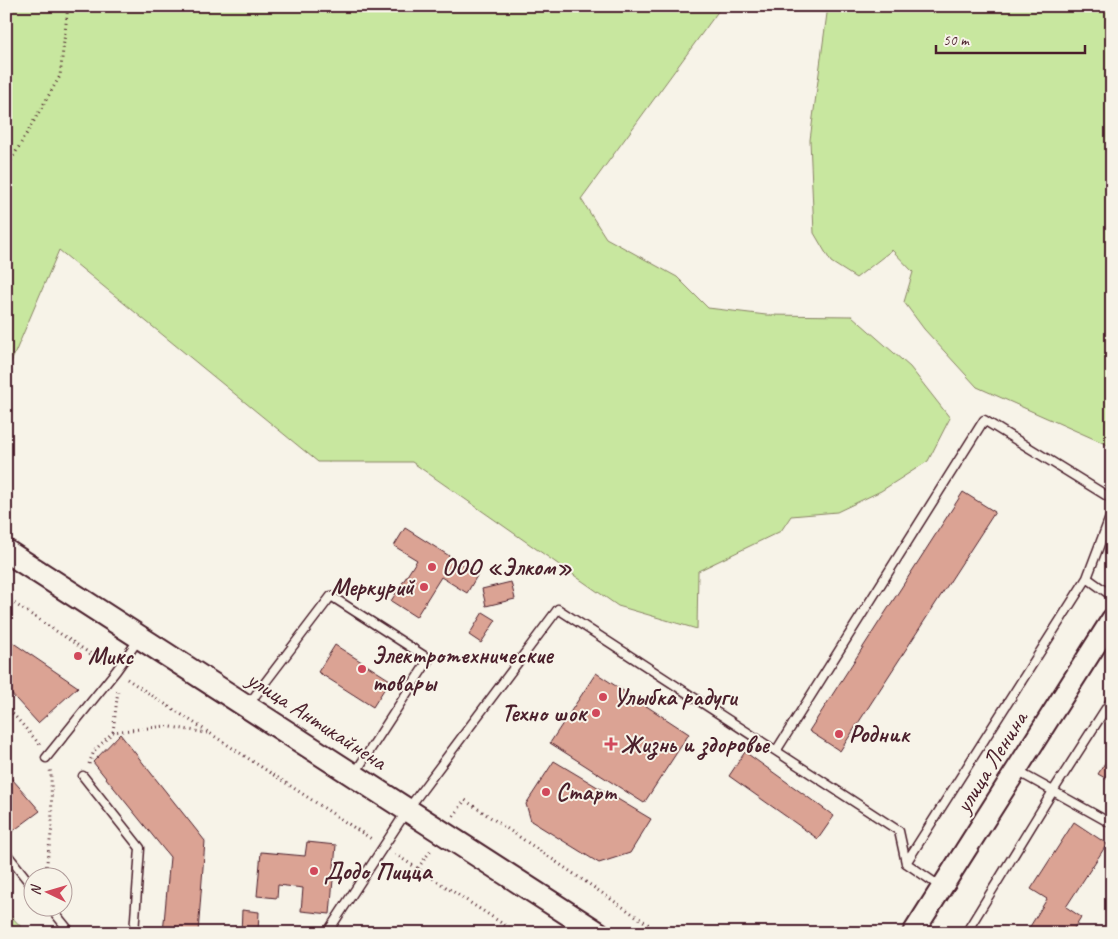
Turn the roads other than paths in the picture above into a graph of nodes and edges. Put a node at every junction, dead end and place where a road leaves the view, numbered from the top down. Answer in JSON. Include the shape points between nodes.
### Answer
{"nodes":[{"id":1,"x":1112,"y":499,"type":"edge"},
{"id":2,"x":1112,"y":512,"type":"edge"},
{"id":3,"x":6,"y":551,"type":"edge"},
{"id":4,"x":1087,"y":578,"type":"junction"},
{"id":5,"x":1112,"y":596,"type":"edge"},
{"id":6,"x":1112,"y":619,"type":"edge"},
{"id":7,"x":140,"y":637,"type":"junction"},
{"id":8,"x":1112,"y":699,"type":"edge"},
{"id":9,"x":247,"y":706,"type":"junction"},
{"id":10,"x":776,"y":751,"type":"junction"},
{"id":11,"x":46,"y":758,"type":"road end"},
{"id":12,"x":1015,"y":770,"type":"junction"},
{"id":13,"x":354,"y":775,"type":"junction"},
{"id":14,"x":83,"y":776,"type":"dead end"},
{"id":15,"x":1053,"y":791,"type":"junction"},
{"id":16,"x":408,"y":809,"type":"junction"},
{"id":17,"x":1112,"y":824,"type":"edge"},
{"id":18,"x":6,"y":853,"type":"edge"},
{"id":19,"x":906,"y":864,"type":"junction"},
{"id":20,"x":22,"y":873,"type":"edge"},
{"id":21,"x":942,"y":888,"type":"junction"},
{"id":22,"x":58,"y":916,"type":"edge"},
{"id":23,"x":71,"y":933,"type":"edge"},
{"id":24,"x":134,"y":933,"type":"edge"},
{"id":25,"x":327,"y":933,"type":"edge"},
{"id":26,"x":598,"y":933,"type":"edge"},
{"id":27,"x":913,"y":933,"type":"edge"},
{"id":28,"x":966,"y":933,"type":"edge"}],
"edges":[{"from":1,"to":10,"type":"lane","via":[[984,420]]},
{"from":2,"to":4,"type":"lane"},
{"from":3,"to":7,"type":"main road","name":"улица Антикайнена"},
{"from":4,"to":5,"type":"lane"},
{"from":4,"to":19,"type":"lane"},
{"from":6,"to":12,"type":"street","name":"улица Ленина"},
{"from":7,"to":9,"type":"main road","name":"улица Антикайнена"},
{"from":7,"to":11,"type":"lane","via":[[118,672]]},
{"from":8,"to":15,"type":"lane"},
{"from":9,"to":13,"type":"main road","name":"улица Антикайнена"},
{"from":9,"to":13,"type":"lane","via":[[331,596],[429,659]]},
{"from":10,"to":16,"type":"lane","via":[[558,609]]},
{"from":10,"to":19,"type":"lane","via":[[899,831]]},
{"from":12,"to":15,"type":"lane"},
{"from":12,"to":21,"type":"street","name":"улица Ленина"},
{"from":13,"to":16,"type":"main road","name":"улица Антикайнена"},
{"from":14,"to":24,"type":"lane","via":[[140,848]]},
{"from":15,"to":17,"type":"lane"},
{"from":15,"to":28,"type":"lane"},
{"from":16,"to":25,"type":"lane"},
{"from":16,"to":26,"type":"main road","name":"улица Антикайнена"},
{"from":18,"to":20,"type":"lane"},
{"from":19,"to":21,"type":"lane"},
{"from":21,"to":27,"type":"street","name":"улица Ленина"},
{"from":22,"to":23,"type":"lane"}]}
